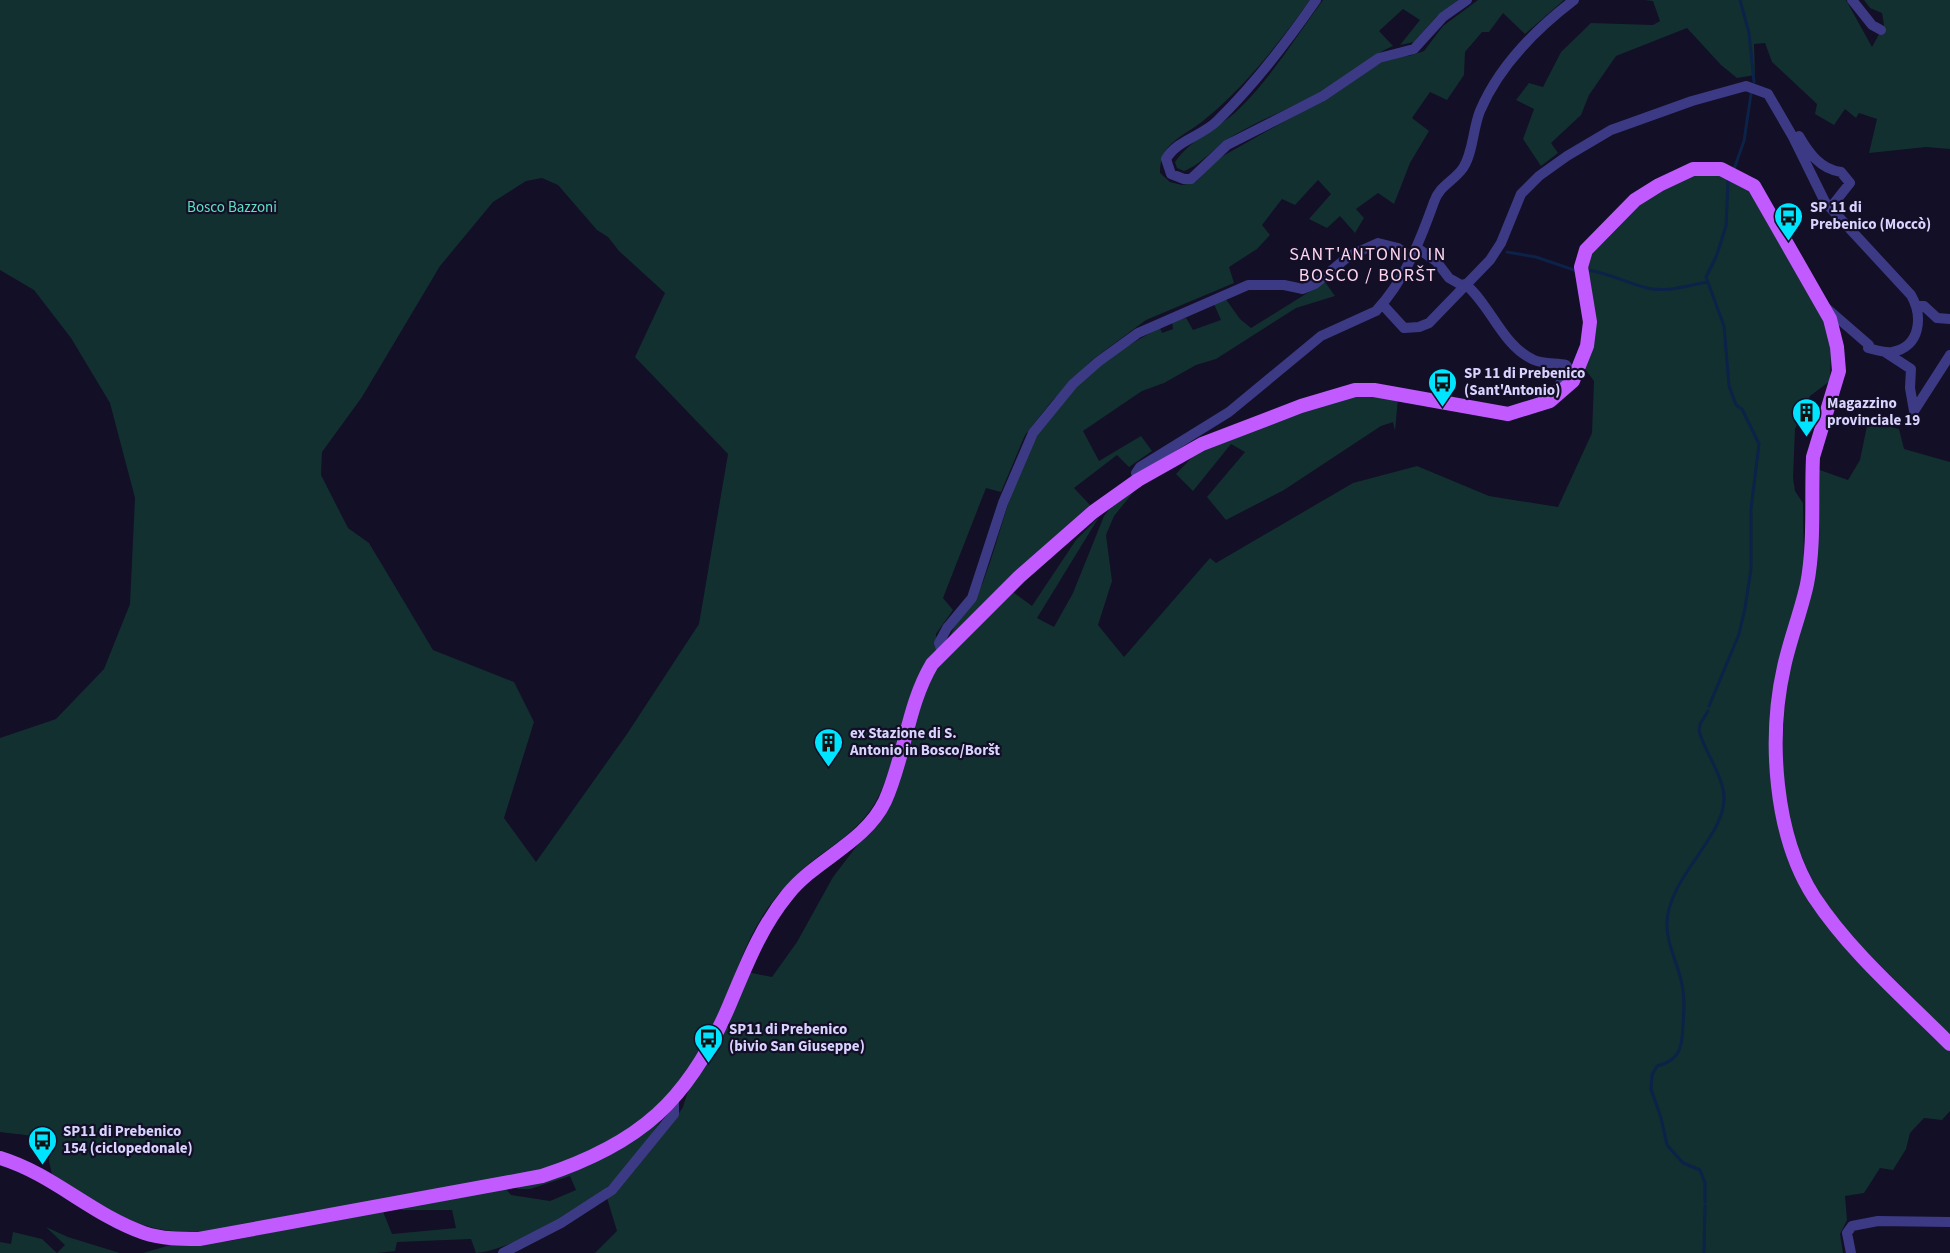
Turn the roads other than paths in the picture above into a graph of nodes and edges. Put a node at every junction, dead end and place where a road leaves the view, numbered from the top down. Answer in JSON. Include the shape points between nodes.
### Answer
{"nodes":[{"id":1,"x":1317,"y":0,"type":"edge"},
{"id":2,"x":1467,"y":0,"type":"edge"},
{"id":3,"x":1574,"y":0,"type":"edge"},
{"id":4,"x":1852,"y":0,"type":"edge"},
{"id":5,"x":1881,"y":30,"type":"dead end"},
{"id":6,"x":1779,"y":111,"type":"junction"},
{"id":7,"x":1831,"y":207,"type":"junction"},
{"id":8,"x":1414,"y":253,"type":"junction"},
{"id":9,"x":1464,"y":285,"type":"junction"},
{"id":10,"x":1382,"y":304,"type":"junction"},
{"id":11,"x":1824,"y":306,"type":"junction"},
{"id":12,"x":1918,"y":306,"type":"junction"},
{"id":13,"x":1950,"y":319,"type":"edge"},
{"id":14,"x":1886,"y":352,"type":"junction"},
{"id":15,"x":1950,"y":355,"type":"edge"},
{"id":16,"x":1550,"y":401,"type":"junction"},
{"id":17,"x":1138,"y":480,"type":"junction"},
{"id":18,"x":942,"y":652,"type":"junction"},
{"id":19,"x":1950,"y":1044,"type":"edge"},
{"id":20,"x":674,"y":1099,"type":"junction"},
{"id":21,"x":0,"y":1158,"type":"edge"},
{"id":22,"x":1950,"y":1222,"type":"edge"},
{"id":23,"x":503,"y":1253,"type":"edge"},
{"id":24,"x":1851,"y":1253,"type":"edge"}],
"edges":[{"from":1,"to":2,"type":"street","via":[[1226,112],[1202,133],[1170,151],[1166,159],[1171,174],[1191,179],[1227,145],[1323,96],[1379,58],[1414,49],[1443,17]]},
{"from":3,"to":8,"type":"street","via":[[1533,34],[1486,98],[1463,168],[1439,191]]},
{"from":4,"to":5,"type":"street"},
{"from":6,"to":7,"type":"street"},
{"from":6,"to":7,"type":"street","via":[[1784,112],[1820,164],[1840,172],[1850,183]]},
{"from":6,"to":9,"type":"street","via":[[1768,94],[1746,86],[1611,130],[1529,185],[1516,202],[1501,243],[1490,260]]},
{"from":7,"to":12,"type":"street"},
{"from":8,"to":9,"type":"street","via":[[1436,261],[1449,278]]},
{"from":8,"to":10,"type":"street"},
{"from":8,"to":18,"type":"street","via":[[1378,243],[1349,256],[1303,289],[1248,285],[1138,333],[1098,362],[1073,384],[1033,433],[1003,503],[976,588],[942,635]]},
{"from":9,"to":10,"type":"street","via":[[1429,323],[1419,327],[1404,328]]},
{"from":9,"to":16,"type":"street","via":[[1480,297],[1520,351],[1536,361],[1566,365],[1568,368]]},
{"from":10,"to":17,"type":"street","via":[[1376,311],[1321,336],[1221,418],[1140,467],[1136,473]]},
{"from":11,"to":14,"type":"street","via":[[1868,348]]},
{"from":11,"to":16,"type":"main road","via":[[1754,186],[1721,169],[1693,169],[1635,200],[1586,250],[1581,267],[1590,322],[1587,346],[1574,381]]},
{"from":11,"to":19,"type":"main road","via":[[1836,340],[1839,371],[1813,457],[1809,570],[1784,669],[1777,719],[1777,781],[1785,825],[1813,895],[1858,953]]},
{"from":12,"to":13,"type":"street","via":[[1924,306],[1937,318]]},
{"from":12,"to":14,"type":"street","via":[[1919,321],[1912,340],[1901,349]]},
{"from":14,"to":15,"type":"street","via":[[1911,369],[1914,411]]},
{"from":16,"to":17,"type":"main road","via":[[1508,414],[1355,390],[1202,444]]},
{"from":17,"to":18,"type":"main road","via":[[1070,531]]},
{"from":18,"to":20,"type":"main road","via":[[920,686],[884,801],[866,828],[802,879],[768,920],[753,945],[704,1058]]},
{"from":20,"to":21,"type":"main road","via":[[622,1142],[542,1176],[199,1239],[160,1236],[125,1225],[46,1176]]},
{"from":20,"to":23,"type":"street","via":[[674,1114],[612,1190],[561,1223]]},
{"from":22,"to":24,"type":"street","via":[[1878,1221],[1852,1226],[1847,1233]]}]}
